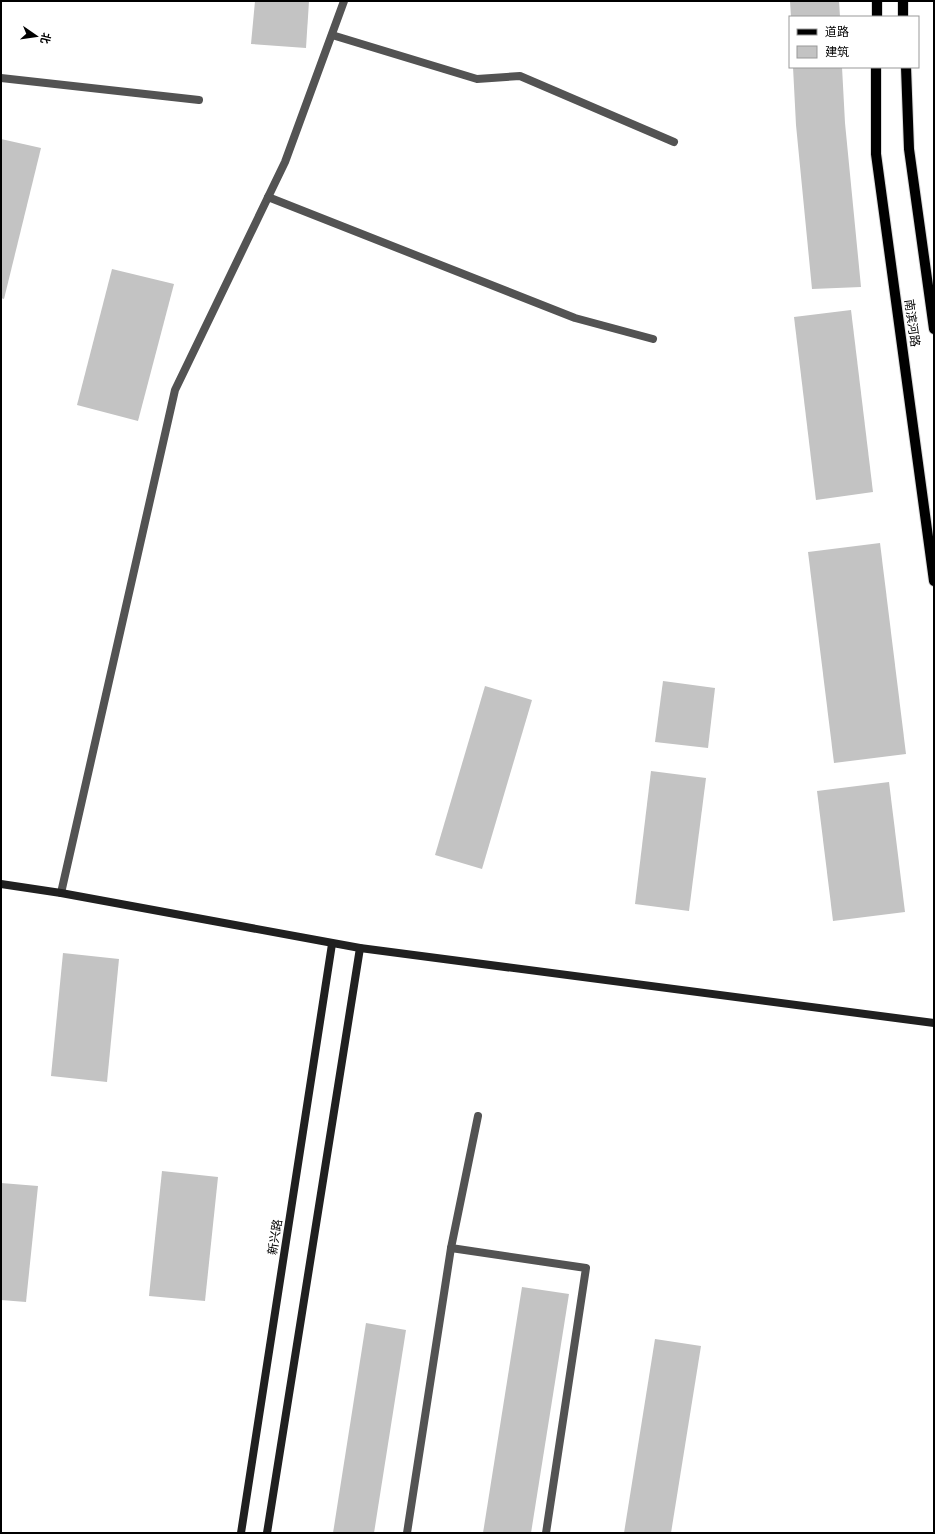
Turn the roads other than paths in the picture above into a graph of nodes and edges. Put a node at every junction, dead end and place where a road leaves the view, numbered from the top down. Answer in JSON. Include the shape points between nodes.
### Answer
{"nodes":[{"id":1,"x":344,"y":1,"type":"edge"},
{"id":2,"x":877,"y":1,"type":"edge"},
{"id":3,"x":903,"y":1,"type":"edge"},
{"id":4,"x":876,"y":16,"type":"edge"},
{"id":5,"x":903,"y":16,"type":"edge"},
{"id":6,"x":332,"y":35,"type":"junction"},
{"id":7,"x":876,"y":68,"type":"edge"},
{"id":8,"x":906,"y":68,"type":"edge"},
{"id":9,"x":1,"y":78,"type":"edge"},
{"id":10,"x":199,"y":100,"type":"dead end"},
{"id":11,"x":674,"y":142,"type":"dead end"},
{"id":12,"x":268,"y":197,"type":"junction"},
{"id":13,"x":934,"y":329,"type":"edge"},
{"id":14,"x":653,"y":339,"type":"dead end"},
{"id":15,"x":934,"y":581,"type":"edge"},
{"id":16,"x":1,"y":884,"type":"edge"},
{"id":17,"x":61,"y":893,"type":"junction"},
{"id":18,"x":332,"y":944,"type":"junction"},
{"id":19,"x":360,"y":948,"type":"junction"},
{"id":20,"x":934,"y":1023,"type":"edge"},
{"id":21,"x":478,"y":1116,"type":"dead end"},
{"id":22,"x":451,"y":1248,"type":"junction"},
{"id":23,"x":242,"y":1533,"type":"edge"},
{"id":24,"x":268,"y":1533,"type":"edge"},
{"id":25,"x":407,"y":1533,"type":"edge"},
{"id":26,"x":546,"y":1533,"type":"edge"}],
"edges":[{"from":1,"to":6,"type":"street"},
{"from":2,"to":4,"type":"main road"},
{"from":3,"to":5,"type":"main road"},
{"from":6,"to":11,"type":"street","via":[[477,79],[520,76]]},
{"from":6,"to":12,"type":"street","via":[[286,162]]},
{"from":7,"to":15,"type":"main road","name":"南滨河路","via":[[876,154]]},
{"from":8,"to":13,"type":"main road","name":"南滨河路","via":[[909,149]]},
{"from":9,"to":10,"type":"street"},
{"from":12,"to":14,"type":"street","via":[[575,318]]},
{"from":12,"to":17,"type":"street","via":[[175,390]]},
{"from":16,"to":17,"type":"main road"},
{"from":17,"to":18,"type":"main road"},
{"from":18,"to":19,"type":"main road"},
{"from":18,"to":23,"type":"main road","name":"新兴路"},
{"from":19,"to":20,"type":"main road"},
{"from":19,"to":24,"type":"main road"},
{"from":21,"to":22,"type":"street"},
{"from":22,"to":25,"type":"street"},
{"from":22,"to":26,"type":"street","via":[[586,1268]]}]}
